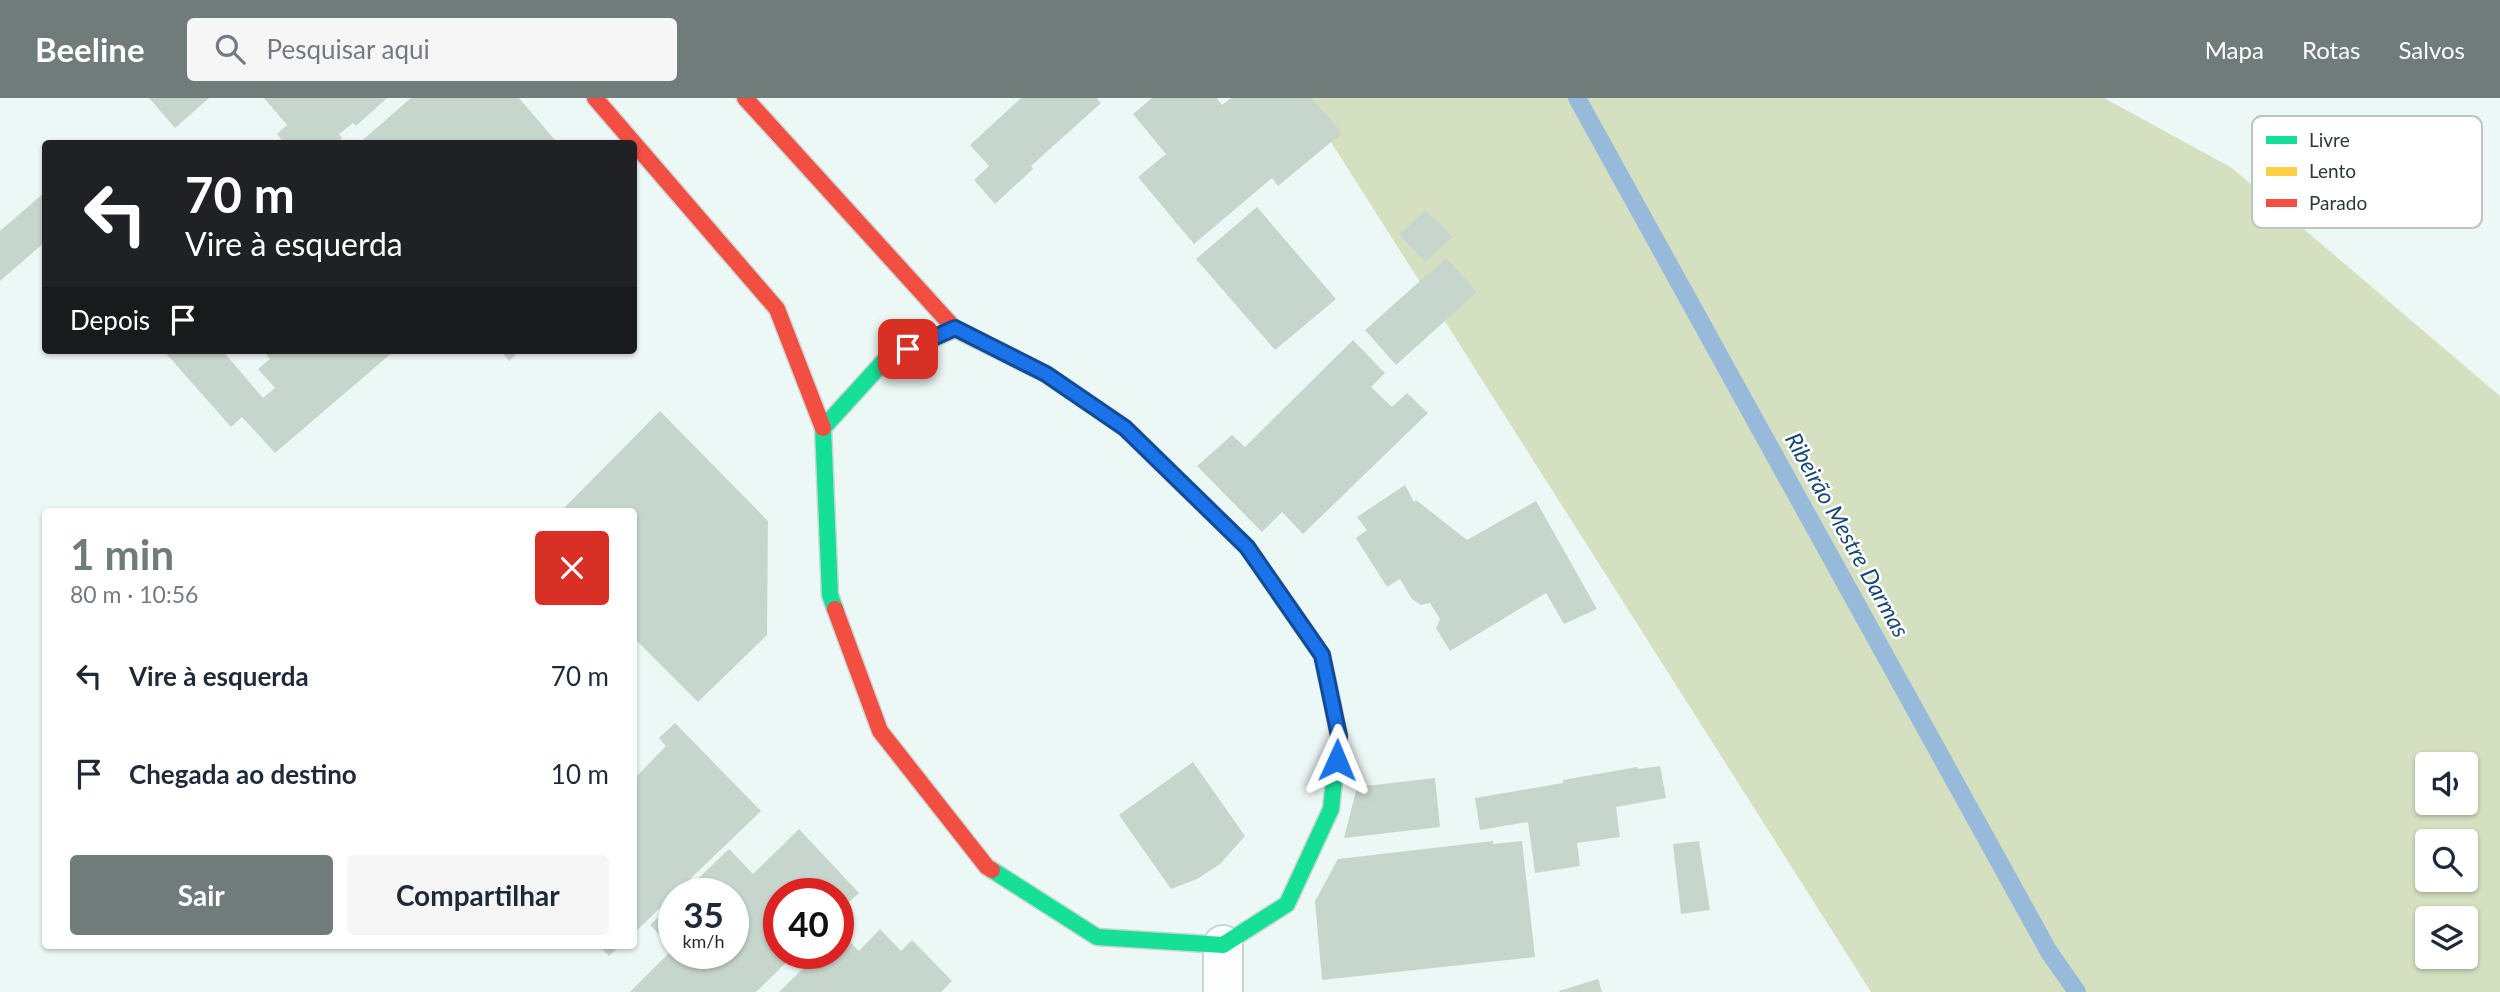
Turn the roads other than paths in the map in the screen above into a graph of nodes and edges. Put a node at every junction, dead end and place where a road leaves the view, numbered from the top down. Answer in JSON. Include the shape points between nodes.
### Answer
{"nodes":[{"id":1,"x":595,"y":98,"type":"edge"},
{"id":2,"x":745,"y":98,"type":"edge"},
{"id":3,"x":631,"y":140,"type":"edge"},
{"id":4,"x":637,"y":147,"type":"edge"},
{"id":5,"x":955,"y":328,"type":"junction"},
{"id":6,"x":823,"y":428,"type":"junction"},
{"id":7,"x":1223,"y":945,"type":"junction"},
{"id":8,"x":1223,"y":992,"type":"edge"}],
"edges":[{"from":1,"to":3,"type":"street"},
{"from":2,"to":5,"type":"street"},
{"from":4,"to":6,"type":"street","via":[[776,309]]},
{"from":5,"to":6,"type":"street","via":[[885,360]]},
{"from":5,"to":7,"type":"street","via":[[1046,374],[1125,428],[1247,547],[1322,655],[1339,736],[1331,809],[1287,904]]},
{"from":6,"to":7,"type":"street","via":[[830,595],[880,731],[987,867],[1097,937]]},
{"from":7,"to":8,"type":"street"}]}
